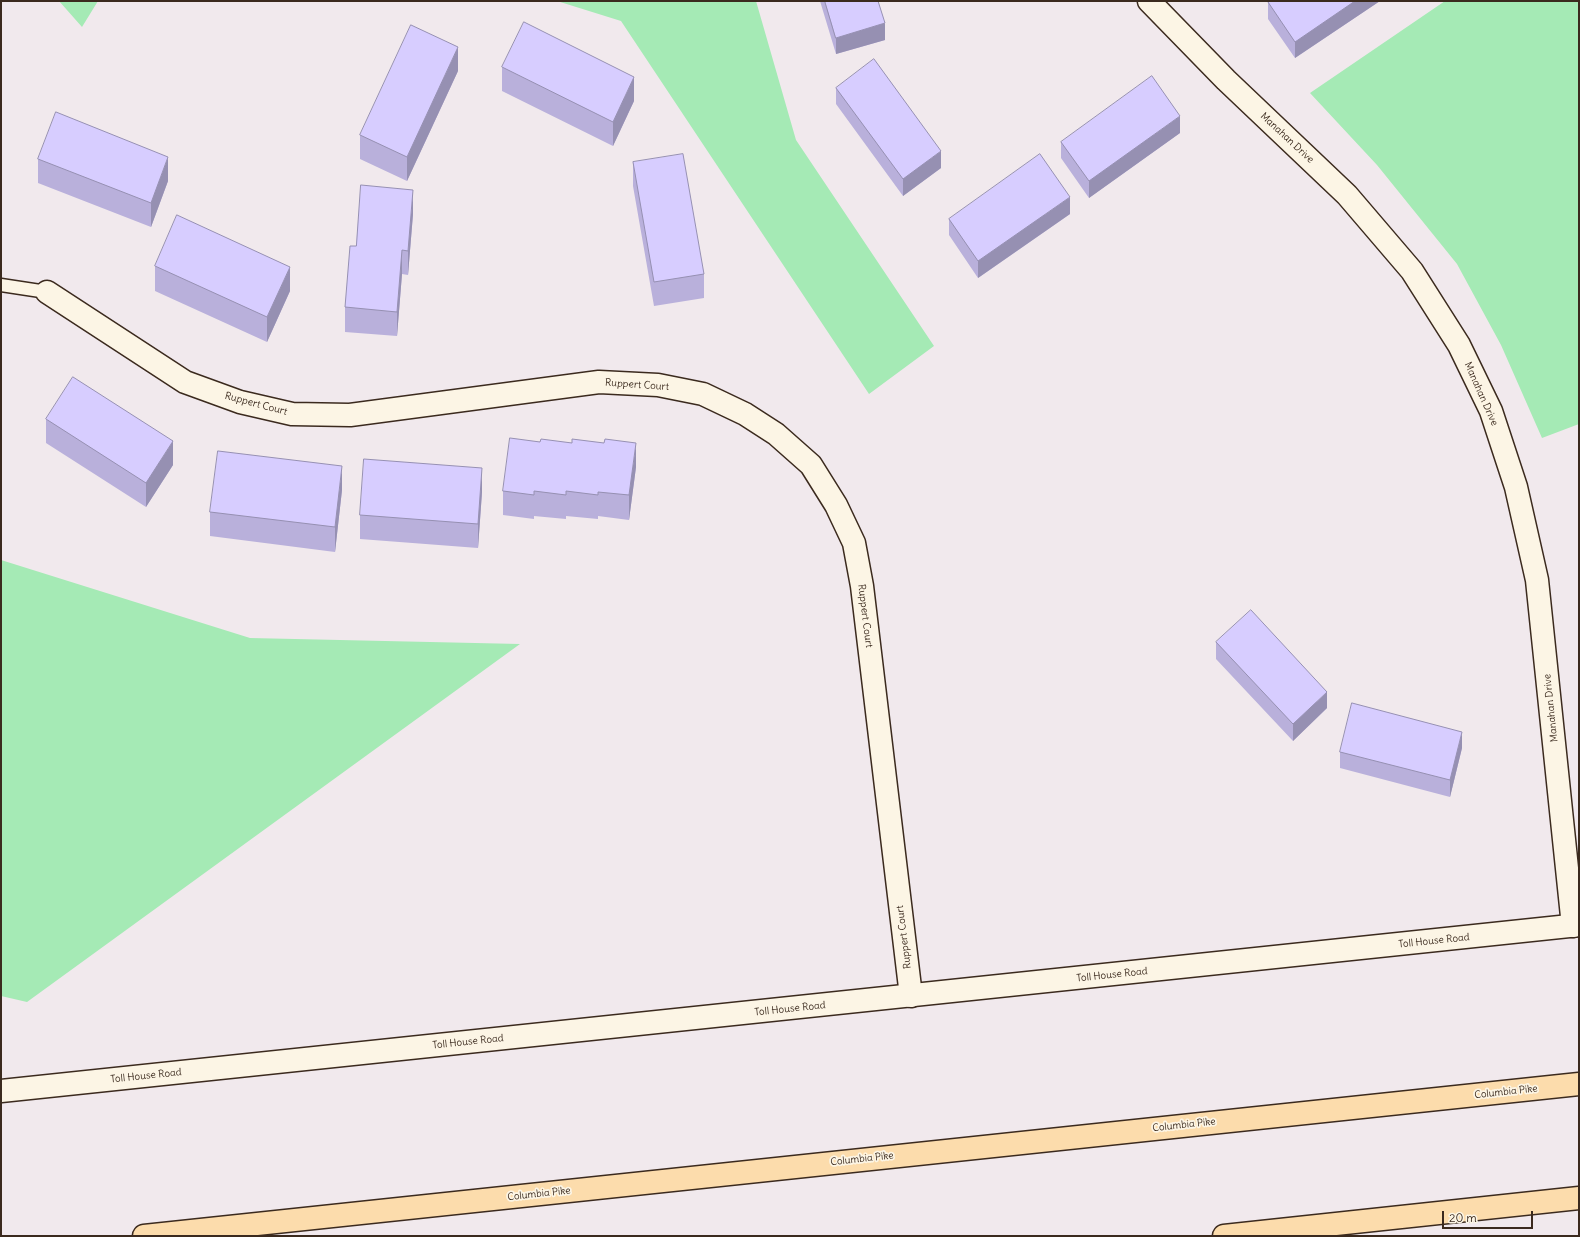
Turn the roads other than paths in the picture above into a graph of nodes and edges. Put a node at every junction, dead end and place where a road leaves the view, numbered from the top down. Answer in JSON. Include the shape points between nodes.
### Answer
{"nodes":[{"id":1,"x":1149,"y":1,"type":"edge"},
{"id":2,"x":1,"y":285,"type":"edge"},
{"id":3,"x":47,"y":292,"type":"joint"},
{"id":4,"x":1576,"y":926,"type":"edge"},
{"id":5,"x":911,"y":996,"type":"junction"},
{"id":6,"x":1579,"y":1084,"type":"edge"},
{"id":7,"x":1,"y":1091,"type":"edge"},
{"id":8,"x":1579,"y":1198,"type":"edge"},
{"id":9,"x":144,"y":1236,"type":"edge"},
{"id":10,"x":1224,"y":1236,"type":"edge"}],
"edges":[{"from":1,"to":4,"type":"street","name":"Manahan Drive","via":[[1226,80],[1347,194],[1412,271],[1459,346],[1491,411],[1516,487],[1537,580]]},
{"from":2,"to":3,"type":"lane"},
{"from":3,"to":5,"type":"street","name":"Ruppert Court","via":[[185,382],[240,402],[292,414],[350,415],[599,382],[658,385],[703,394],[745,414],[776,434],[811,465],[836,505],[854,543],[862,586]]},
{"from":4,"to":5,"type":"street","name":"Toll House Road"},
{"from":5,"to":7,"type":"street","name":"Toll House Road"},
{"from":6,"to":9,"type":"highway","name":"Columbia Pike"},
{"from":8,"to":10,"type":"highway"}]}
